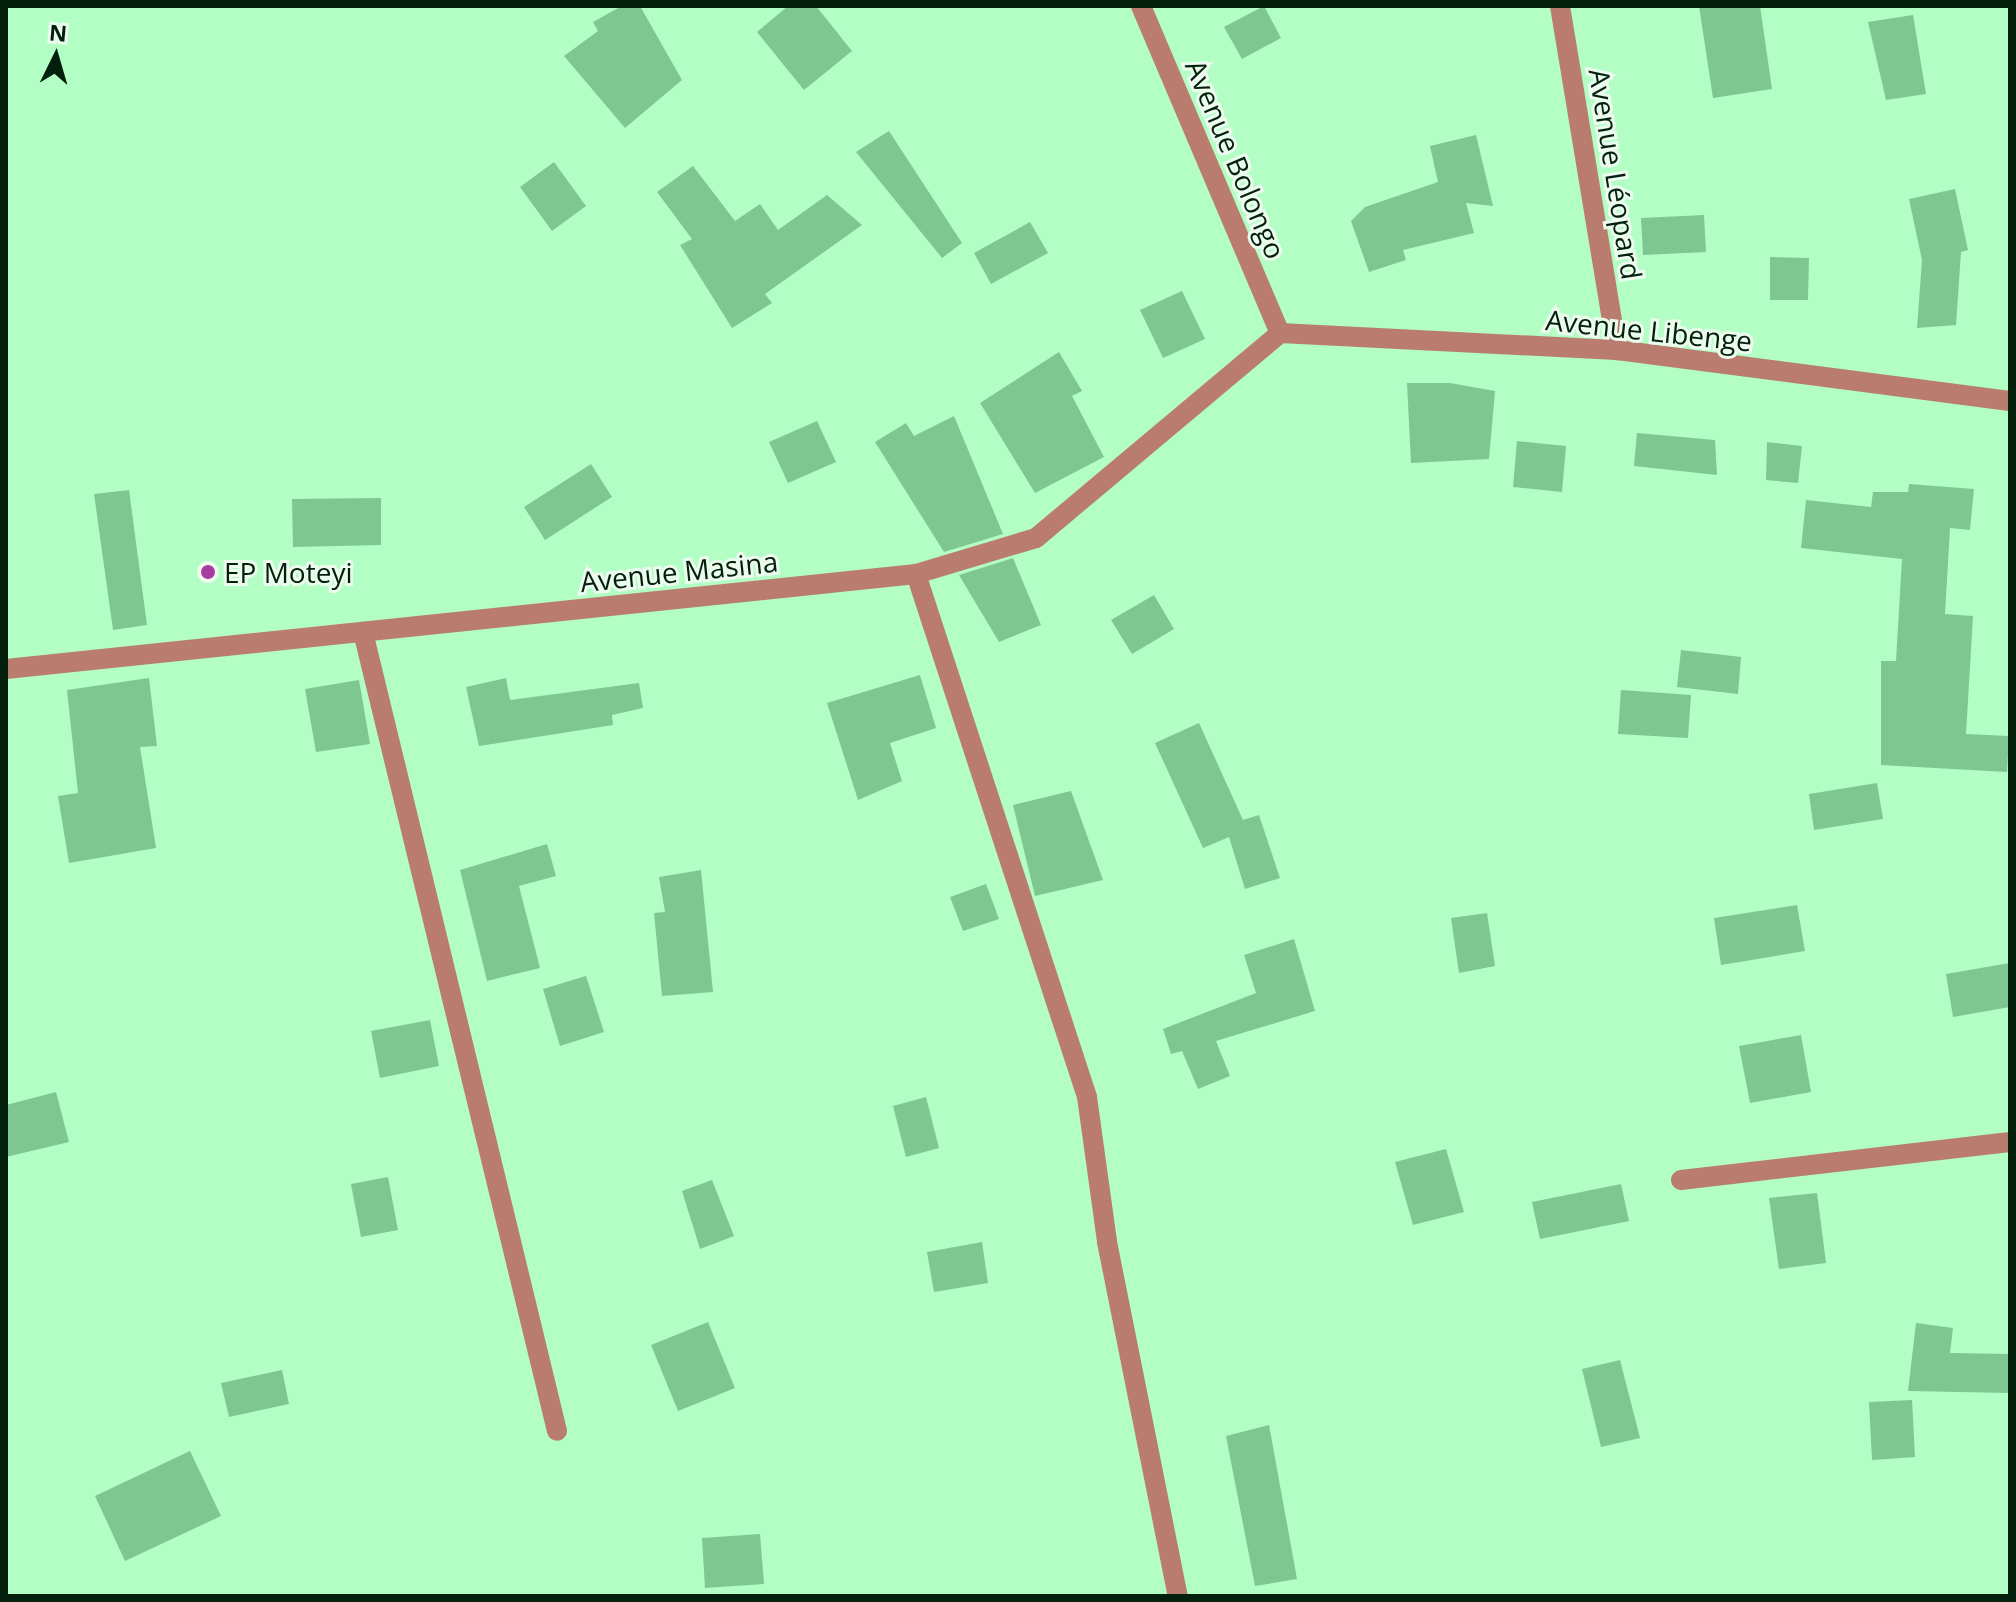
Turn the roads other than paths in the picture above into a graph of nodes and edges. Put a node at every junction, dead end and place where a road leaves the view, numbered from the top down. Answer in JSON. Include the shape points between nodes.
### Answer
{"nodes":[{"id":1,"x":1141,"y":6,"type":"edge"},
{"id":2,"x":1560,"y":6,"type":"edge"},
{"id":3,"x":1280,"y":333,"type":"junction"},
{"id":4,"x":1617,"y":350,"type":"junction"},
{"id":5,"x":2010,"y":401,"type":"edge"},
{"id":6,"x":916,"y":574,"type":"junction"},
{"id":7,"x":363,"y":632,"type":"junction"},
{"id":8,"x":6,"y":669,"type":"edge"},
{"id":9,"x":2010,"y":1142,"type":"edge"},
{"id":10,"x":1681,"y":1180,"type":"dead end"},
{"id":11,"x":557,"y":1431,"type":"dead end"},
{"id":12,"x":1178,"y":1596,"type":"edge"}],
"edges":[{"from":1,"to":3,"type":"street","name":"Avenue Bolongo"},
{"from":2,"to":4,"type":"street","name":"Avenue Léopard"},
{"from":3,"to":4,"type":"street","name":"Avenue Libenge"},
{"from":3,"to":6,"type":"street","name":"Avenue Masina","via":[[1036,538]]},
{"from":4,"to":5,"type":"street","name":"Avenue Libenge"},
{"from":6,"to":7,"type":"street","name":"Avenue Masina"},
{"from":6,"to":12,"type":"street","via":[[1087,1097],[1107,1242]]},
{"from":7,"to":8,"type":"street","name":"Avenue Masina"},
{"from":7,"to":11,"type":"street"},
{"from":9,"to":10,"type":"street"}]}
